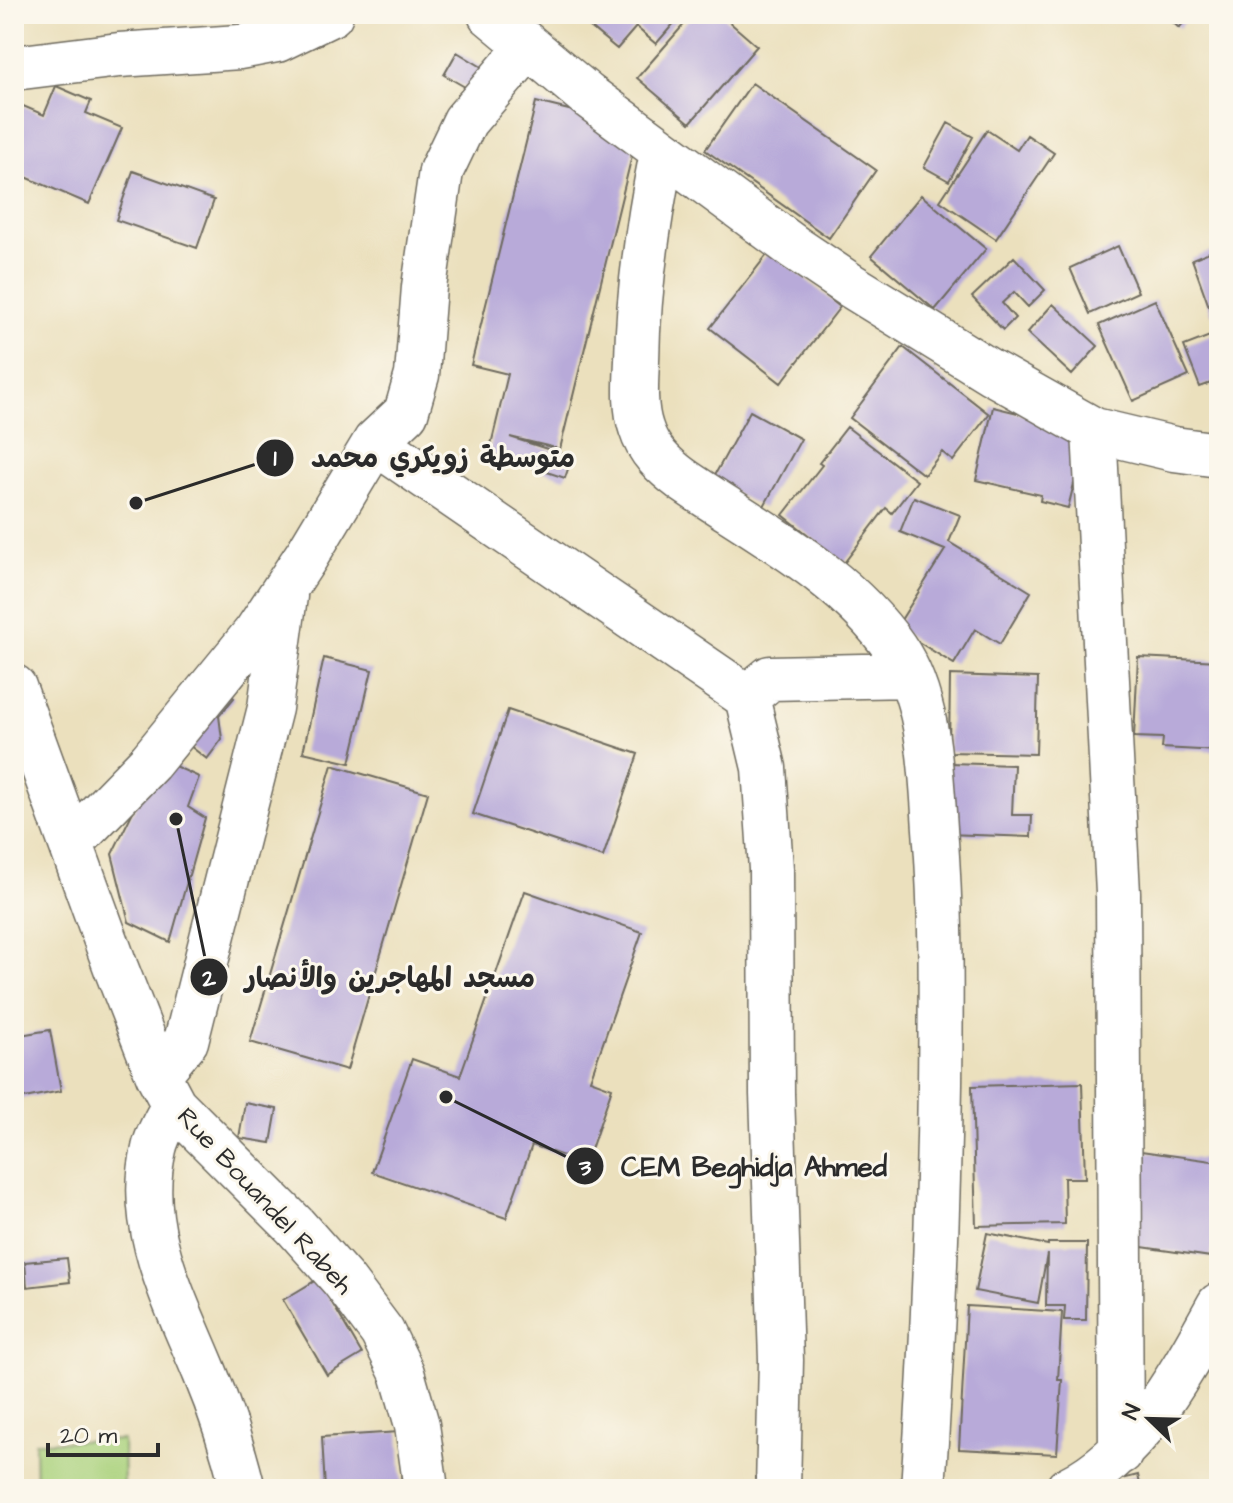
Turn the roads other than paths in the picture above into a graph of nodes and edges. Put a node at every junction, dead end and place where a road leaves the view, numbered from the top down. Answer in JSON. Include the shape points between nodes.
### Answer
{"nodes":[{"id":1,"x":331,"y":14,"type":"edge"},
{"id":2,"x":490,"y":14,"type":"edge"},
{"id":3,"x":528,"y":47,"type":"junction"},
{"id":4,"x":14,"y":68,"type":"edge"},
{"id":5,"x":662,"y":153,"type":"junction"},
{"id":6,"x":1094,"y":430,"type":"junction"},
{"id":7,"x":375,"y":442,"type":"junction"},
{"id":8,"x":1219,"y":455,"type":"edge"},
{"id":9,"x":286,"y":586,"type":"junction"},
{"id":10,"x":909,"y":675,"type":"junction"},
{"id":11,"x":14,"y":687,"type":"edge"},
{"id":12,"x":747,"y":697,"type":"junction"},
{"id":13,"x":72,"y":842,"type":"junction"},
{"id":14,"x":166,"y":1090,"type":"junction"},
{"id":15,"x":1219,"y":1305,"type":"edge"},
{"id":16,"x":1121,"y":1452,"type":"junction"},
{"id":17,"x":243,"y":1489,"type":"edge"},
{"id":18,"x":426,"y":1489,"type":"edge"},
{"id":19,"x":778,"y":1489,"type":"edge"},
{"id":20,"x":923,"y":1489,"type":"edge"},
{"id":21,"x":1068,"y":1489,"type":"edge"}],
"edges":[{"from":1,"to":4,"type":"street","via":[[277,40],[240,47]]},
{"from":2,"to":3,"type":"street"},
{"from":3,"to":5,"type":"street"},
{"from":3,"to":7,"type":"street","via":[[465,121],[441,171],[417,375],[406,413]]},
{"from":5,"to":6,"type":"street","via":[[850,285]]},
{"from":5,"to":10,"type":"street","via":[[637,315],[637,399],[649,448],[664,466],[816,569],[873,620]]},
{"from":6,"to":8,"type":"street"},
{"from":6,"to":16,"type":"street","via":[[1118,893]]},
{"from":7,"to":9,"type":"street"},
{"from":7,"to":12,"type":"street"},
{"from":9,"to":13,"type":"street","via":[[256,632],[150,762]]},
{"from":9,"to":14,"type":"street","via":[[270,708],[186,1041]]},
{"from":10,"to":12,"type":"street","via":[[770,678]]},
{"from":10,"to":20,"type":"street","via":[[923,720],[939,880],[938,1179]]},
{"from":11,"to":13,"type":"street","name":"Rue Bouandel Rabeh"},
{"from":12,"to":19,"type":"street","via":[[764,768],[771,869],[781,1360]]},
{"from":13,"to":14,"type":"street","name":"Rue Bouandel Rabeh"},
{"from":14,"to":17,"type":"street","via":[[149,1180],[152,1227],[163,1274],[222,1417]]},
{"from":14,"to":18,"type":"street","name":"Rue Bouandel Rabeh","via":[[295,1226],[382,1332],[402,1373],[417,1425]]},
{"from":15,"to":16,"type":"street","via":[[1178,1376]]},
{"from":16,"to":21,"type":"street"}]}
